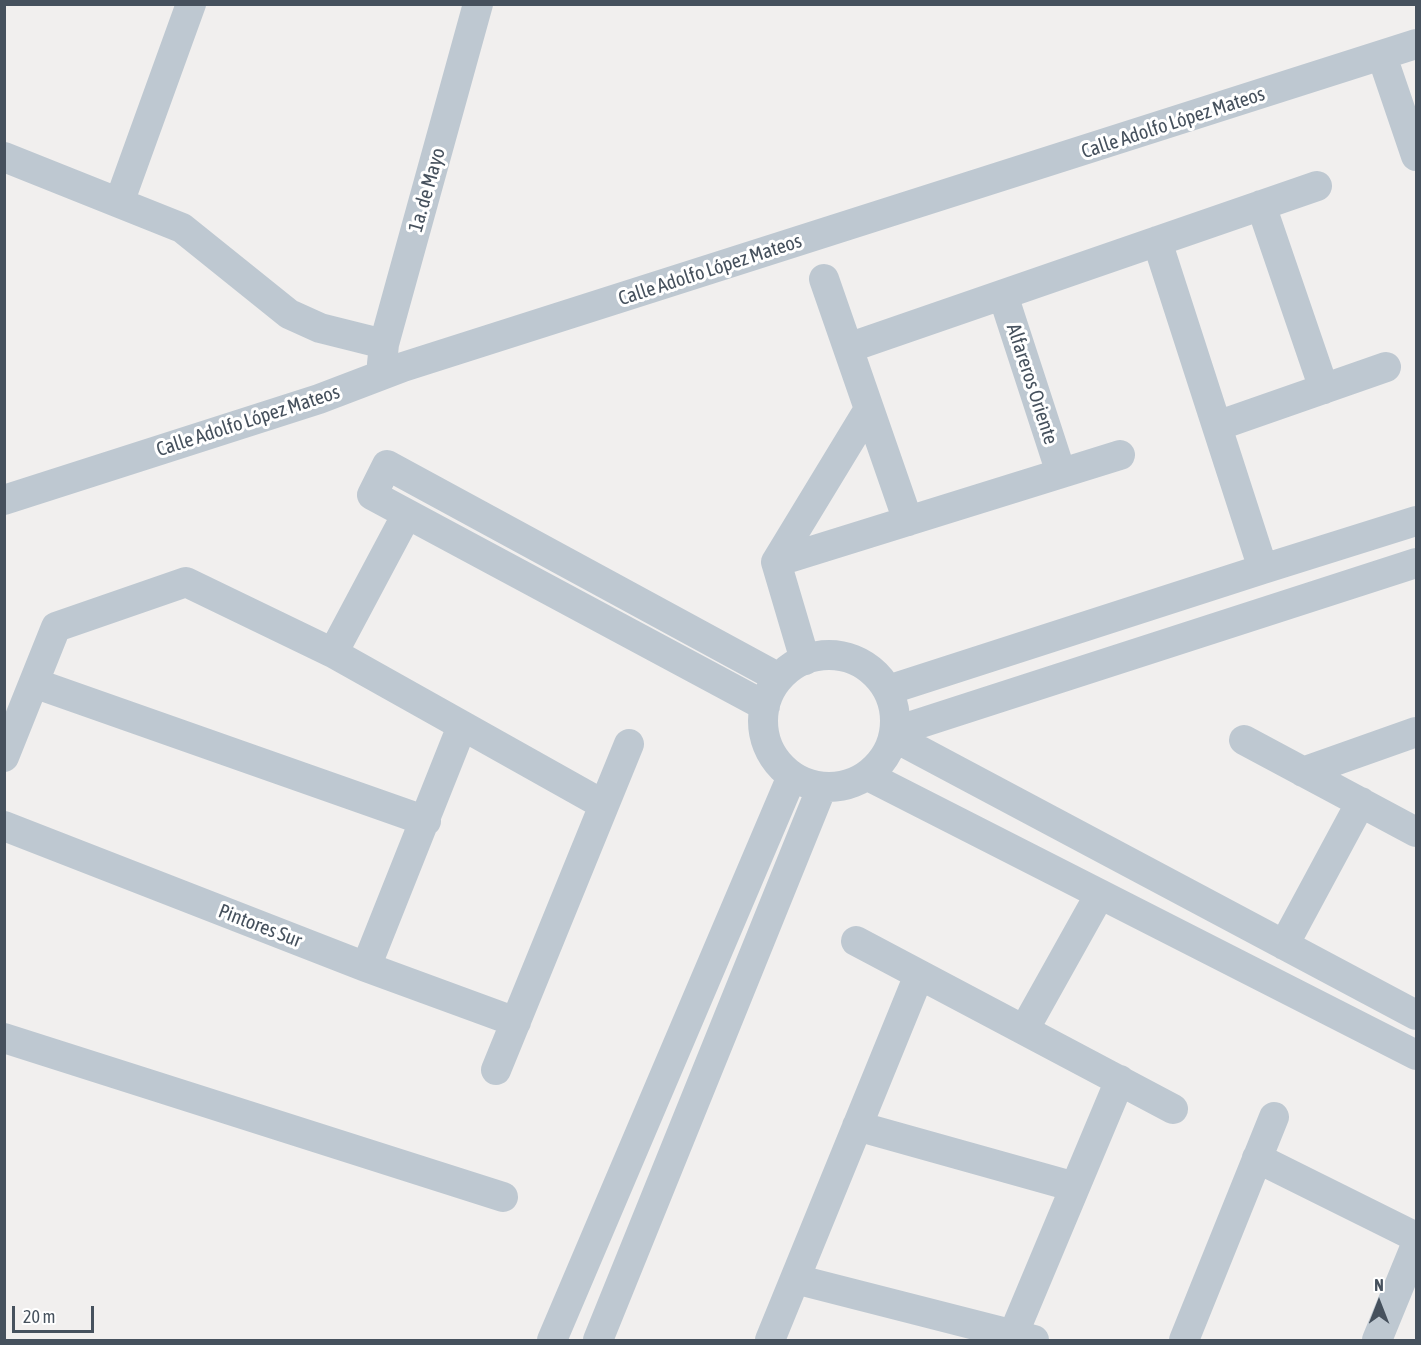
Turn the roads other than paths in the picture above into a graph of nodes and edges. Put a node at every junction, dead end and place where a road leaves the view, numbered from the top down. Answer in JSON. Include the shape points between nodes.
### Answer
{"nodes":[{"id":1,"x":191,"y":4,"type":"edge"},
{"id":2,"x":478,"y":4,"type":"edge"},
{"id":3,"x":1416,"y":44,"type":"edge"},
{"id":4,"x":1382,"y":56,"type":"junction"},
{"id":5,"x":1416,"y":153,"type":"edge"},
{"id":6,"x":4,"y":157,"type":"edge"},
{"id":7,"x":1317,"y":186,"type":"dead end"},
{"id":8,"x":119,"y":203,"type":"junction"},
{"id":9,"x":1261,"y":205,"type":"junction"},
{"id":10,"x":1157,"y":241,"type":"junction"},
{"id":11,"x":824,"y":279,"type":"dead end"},
{"id":12,"x":1003,"y":295,"type":"junction"},
{"id":13,"x":384,"y":344,"type":"junction"},
{"id":14,"x":848,"y":348,"type":"junction"},
{"id":15,"x":1386,"y":367,"type":"dead end"},
{"id":16,"x":381,"y":376,"type":"junction"},
{"id":17,"x":1324,"y":389,"type":"junction"},
{"id":18,"x":869,"y":409,"type":"junction"},
{"id":19,"x":1217,"y":426,"type":"junction"},
{"id":20,"x":1120,"y":455,"type":"dead end"},
{"id":21,"x":1061,"y":473,"type":"junction"},
{"id":22,"x":4,"y":500,"type":"edge"},
{"id":23,"x":407,"y":514,"type":"junction"},
{"id":24,"x":908,"y":521,"type":"junction"},
{"id":25,"x":1416,"y":521,"type":"edge"},
{"id":26,"x":776,"y":562,"type":"junction"},
{"id":27,"x":1416,"y":563,"type":"edge"},
{"id":28,"x":1263,"y":568,"type":"junction"},
{"id":29,"x":333,"y":654,"type":"junction"},
{"id":30,"x":805,"y":660,"type":"junction"},
{"id":31,"x":780,"y":678,"type":"junction"},
{"id":32,"x":34,"y":683,"type":"junction"},
{"id":33,"x":888,"y":690,"type":"junction"},
{"id":34,"x":765,"y":706,"type":"junction"},
{"id":35,"x":462,"y":726,"type":"junction"},
{"id":36,"x":1416,"y":732,"type":"edge"},
{"id":37,"x":895,"y":734,"type":"junction"},
{"id":38,"x":1244,"y":740,"type":"dead end"},
{"id":39,"x":629,"y":744,"type":"dead end"},
{"id":40,"x":4,"y":757,"type":"edge"},
{"id":41,"x":1303,"y":772,"type":"junction"},
{"id":42,"x":792,"y":776,"type":"junction"},
{"id":43,"x":868,"y":776,"type":"junction"},
{"id":44,"x":822,"y":787,"type":"junction"},
{"id":45,"x":1361,"y":802,"type":"junction"},
{"id":46,"x":604,"y":805,"type":"junction"},
{"id":47,"x":426,"y":821,"type":"junction"},
{"id":48,"x":4,"y":826,"type":"edge"},
{"id":49,"x":1416,"y":832,"type":"edge"},
{"id":50,"x":1100,"y":894,"type":"junction"},
{"id":51,"x":856,"y":941,"type":"dead end"},
{"id":52,"x":1284,"y":945,"type":"junction"},
{"id":53,"x":366,"y":967,"type":"junction"},
{"id":54,"x":919,"y":975,"type":"junction"},
{"id":55,"x":1416,"y":1015,"type":"edge"},
{"id":56,"x":516,"y":1022,"type":"junction"},
{"id":57,"x":1024,"y":1030,"type":"junction"},
{"id":58,"x":4,"y":1038,"type":"edge"},
{"id":59,"x":1416,"y":1055,"type":"edge"},
{"id":60,"x":496,"y":1070,"type":"dead end"},
{"id":61,"x":1120,"y":1080,"type":"junction"},
{"id":62,"x":1173,"y":1109,"type":"dead end"},
{"id":63,"x":1274,"y":1117,"type":"dead end"},
{"id":64,"x":857,"y":1126,"type":"junction"},
{"id":65,"x":1257,"y":1158,"type":"junction"},
{"id":66,"x":1075,"y":1187,"type":"junction"},
{"id":67,"x":503,"y":1197,"type":"dead end"},
{"id":68,"x":1416,"y":1237,"type":"edge"},
{"id":69,"x":1416,"y":1245,"type":"edge"},
{"id":70,"x":795,"y":1279,"type":"junction"},
{"id":71,"x":1024,"y":1338,"type":"edge"},
{"id":72,"x":552,"y":1341,"type":"edge"},
{"id":73,"x":598,"y":1341,"type":"edge"},
{"id":74,"x":770,"y":1341,"type":"edge"},
{"id":75,"x":1184,"y":1341,"type":"edge"},
{"id":76,"x":1377,"y":1341,"type":"edge"}],
"edges":[{"from":1,"to":8,"type":"street"},
{"from":2,"to":13,"type":"street","name":"1a. de Mayo"},
{"from":3,"to":4,"type":"street","name":"Calle Adolfo López Mateos"},
{"from":4,"to":5,"type":"street"},
{"from":4,"to":16,"type":"street","name":"Calle Adolfo López Mateos"},
{"from":6,"to":8,"type":"street"},
{"from":7,"to":9,"type":"street"},
{"from":8,"to":13,"type":"street","via":[[182,228],[289,314],[320,328]]},
{"from":9,"to":10,"type":"street"},
{"from":9,"to":17,"type":"street"},
{"from":10,"to":12,"type":"street"},
{"from":10,"to":19,"type":"street"},
{"from":11,"to":14,"type":"street"},
{"from":12,"to":14,"type":"street"},
{"from":12,"to":21,"type":"street","name":"Alfareros Oriente"},
{"from":13,"to":16,"type":"street","name":"1a. de Mayo"},
{"from":14,"to":18,"type":"street"},
{"from":15,"to":17,"type":"street"},
{"from":16,"to":22,"type":"street","name":"Calle Adolfo López Mateos"},
{"from":17,"to":19,"type":"street"},
{"from":18,"to":24,"type":"street"},
{"from":18,"to":26,"type":"street"},
{"from":19,"to":28,"type":"street"},
{"from":20,"to":21,"type":"street"},
{"from":21,"to":24,"type":"street"},
{"from":23,"to":29,"type":"street"},
{"from":23,"to":31,"type":"street","via":[[372,495],[387,465]]},
{"from":23,"to":34,"type":"street"},
{"from":24,"to":26,"type":"street"},
{"from":25,"to":28,"type":"street"},
{"from":26,"to":30,"type":"street"},
{"from":27,"to":37,"type":"street"},
{"from":28,"to":33,"type":"street"},
{"from":29,"to":32,"type":"street","via":[[186,582],[56,627]]},
{"from":29,"to":35,"type":"street"},
{"from":30,"to":31,"type":"street"},
{"from":30,"to":33,"type":"street","via":[[821,656],[853,659],[879,677]]},
{"from":31,"to":34,"type":"street"},
{"from":32,"to":40,"type":"street"},
{"from":32,"to":47,"type":"street"},
{"from":33,"to":37,"type":"street","via":[[894,705]]},
{"from":34,"to":42,"type":"street","via":[[765,738],[780,766]]},
{"from":35,"to":46,"type":"street"},
{"from":35,"to":47,"type":"street"},
{"from":36,"to":41,"type":"street"},
{"from":37,"to":43,"type":"street","via":[[889,752]]},
{"from":37,"to":52,"type":"street"},
{"from":38,"to":41,"type":"street"},
{"from":39,"to":46,"type":"street"},
{"from":41,"to":45,"type":"street"},
{"from":42,"to":44,"type":"street"},
{"from":42,"to":72,"type":"street"},
{"from":43,"to":44,"type":"street","via":[[838,787]]},
{"from":43,"to":50,"type":"street"},
{"from":44,"to":73,"type":"street"},
{"from":45,"to":49,"type":"street"},
{"from":45,"to":52,"type":"street"},
{"from":46,"to":56,"type":"street"},
{"from":47,"to":53,"type":"street"},
{"from":48,"to":53,"type":"street","name":"Pintores Sur"},
{"from":50,"to":57,"type":"street"},
{"from":50,"to":59,"type":"street"},
{"from":51,"to":54,"type":"street"},
{"from":52,"to":55,"type":"street"},
{"from":53,"to":56,"type":"street","name":"Pintores Sur"},
{"from":54,"to":57,"type":"street"},
{"from":54,"to":64,"type":"street"},
{"from":56,"to":60,"type":"street"},
{"from":57,"to":61,"type":"street"},
{"from":58,"to":67,"type":"street"},
{"from":61,"to":62,"type":"street"},
{"from":61,"to":66,"type":"street"},
{"from":63,"to":65,"type":"street"},
{"from":64,"to":66,"type":"street"},
{"from":64,"to":70,"type":"street"},
{"from":65,"to":68,"type":"street"},
{"from":65,"to":75,"type":"street"},
{"from":66,"to":71,"type":"street"},
{"from":69,"to":76,"type":"street"},
{"from":70,"to":71,"type":"street"},
{"from":70,"to":74,"type":"street"}]}
